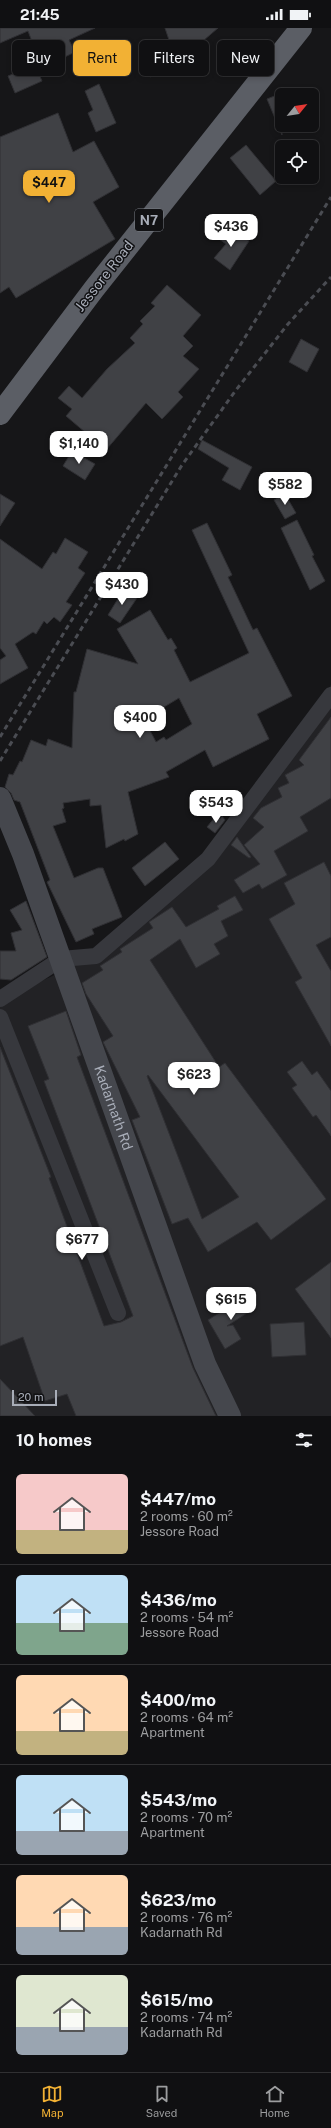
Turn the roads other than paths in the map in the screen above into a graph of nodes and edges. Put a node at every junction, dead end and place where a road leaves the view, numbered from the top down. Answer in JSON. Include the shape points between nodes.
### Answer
{"nodes":[{"id":1,"x":301,"y":28,"type":"edge"},
{"id":2,"x":0,"y":414,"type":"edge"},
{"id":3,"x":331,"y":695,"type":"edge"},
{"id":4,"x":0,"y":798,"type":"edge"},
{"id":5,"x":61,"y":959,"type":"junction"},
{"id":6,"x":0,"y":999,"type":"edge"},
{"id":7,"x":0,"y":1017,"type":"edge"},
{"id":8,"x":118,"y":1313,"type":"dead end"},
{"id":9,"x":230,"y":1416,"type":"edge"}],
"edges":[{"from":1,"to":2,"type":"highway","name":"Jessore Road","number":"N7","via":[[94,289]]},
{"from":3,"to":5,"type":"street","via":[[208,859],[96,956]]},
{"from":4,"to":5,"type":"main road","name":"Kadarnath Rd"},
{"from":5,"to":6,"type":"street"},
{"from":5,"to":9,"type":"main road","name":"Kadarnath Rd","via":[[205,1364]]},
{"from":7,"to":8,"type":"street"}]}
